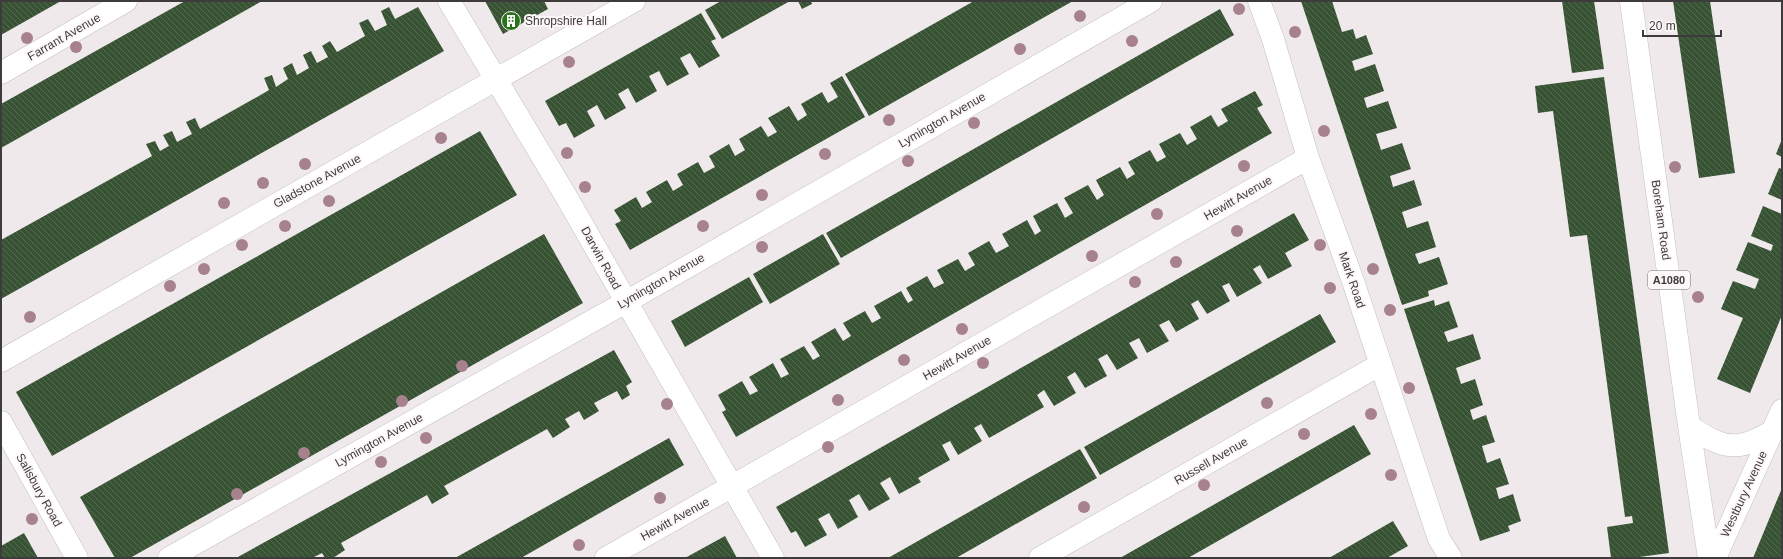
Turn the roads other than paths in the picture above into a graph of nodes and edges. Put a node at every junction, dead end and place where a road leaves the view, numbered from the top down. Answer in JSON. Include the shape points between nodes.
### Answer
{"nodes":[{"id":1,"x":126,"y":1,"type":"edge"},
{"id":2,"x":449,"y":1,"type":"edge"},
{"id":3,"x":634,"y":1,"type":"edge"},
{"id":4,"x":1151,"y":1,"type":"edge"},
{"id":5,"x":1258,"y":1,"type":"edge"},
{"id":6,"x":1631,"y":1,"type":"edge"},
{"id":7,"x":1,"y":73,"type":"edge"},
{"id":8,"x":496,"y":79,"type":"junction"},
{"id":9,"x":1308,"y":158,"type":"junction"},
{"id":10,"x":626,"y":302,"type":"junction"},
{"id":11,"x":1,"y":361,"type":"edge"},
{"id":12,"x":1381,"y":364,"type":"junction"},
{"id":13,"x":1782,"y":410,"type":"edge"},
{"id":14,"x":1,"y":422,"type":"edge"},
{"id":15,"x":1689,"y":426,"type":"junction"},
{"id":16,"x":1774,"y":430,"type":"junction"},
{"id":17,"x":732,"y":487,"type":"junction"},
{"id":18,"x":77,"y":558,"type":"edge"},
{"id":19,"x":169,"y":558,"type":"edge"},
{"id":20,"x":606,"y":558,"type":"edge"},
{"id":21,"x":772,"y":558,"type":"edge"},
{"id":22,"x":1040,"y":558,"type":"edge"},
{"id":23,"x":1451,"y":558,"type":"edge"},
{"id":24,"x":1709,"y":558,"type":"edge"},
{"id":25,"x":1715,"y":558,"type":"edge"}],
"edges":[{"from":1,"to":7,"type":"street","name":"Farrant Avenue"},
{"from":2,"to":8,"type":"street","name":"Darwin Road"},
{"from":3,"to":8,"type":"street","name":"Gladstone Avenue"},
{"from":4,"to":10,"type":"street","name":"Lymington Avenue"},
{"from":5,"to":9,"type":"street","name":"Mark Road","via":[[1273,39]]},
{"from":6,"to":15,"type":"street","name":"Boreham Road","number":"A1080"},
{"from":8,"to":10,"type":"street","name":"Darwin Road"},
{"from":8,"to":11,"type":"street","name":"Gladstone Avenue"},
{"from":9,"to":12,"type":"street","name":"Mark Road"},
{"from":9,"to":17,"type":"street","name":"Hewitt Avenue"},
{"from":10,"to":17,"type":"street","name":"Darwin Road"},
{"from":10,"to":19,"type":"street","name":"Lymington Avenue"},
{"from":12,"to":22,"type":"street","name":"Russell Avenue"},
{"from":12,"to":23,"type":"street","name":"Mark Road","via":[[1439,539]]},
{"from":13,"to":16,"type":"street","name":"Westbury Avenue"},
{"from":14,"to":18,"type":"street","name":"Salisbury Road"},
{"from":15,"to":16,"type":"street","name":"Westbury Avenue","via":[[1713,441],[1732,445],[1747,444]]},
{"from":15,"to":24,"type":"street","name":"Boreham Road","number":"A1080"},
{"from":16,"to":25,"type":"street","name":"Westbury Avenue"},
{"from":17,"to":20,"type":"street","name":"Hewitt Avenue"},
{"from":17,"to":21,"type":"street","name":"Darwin Road"}]}
